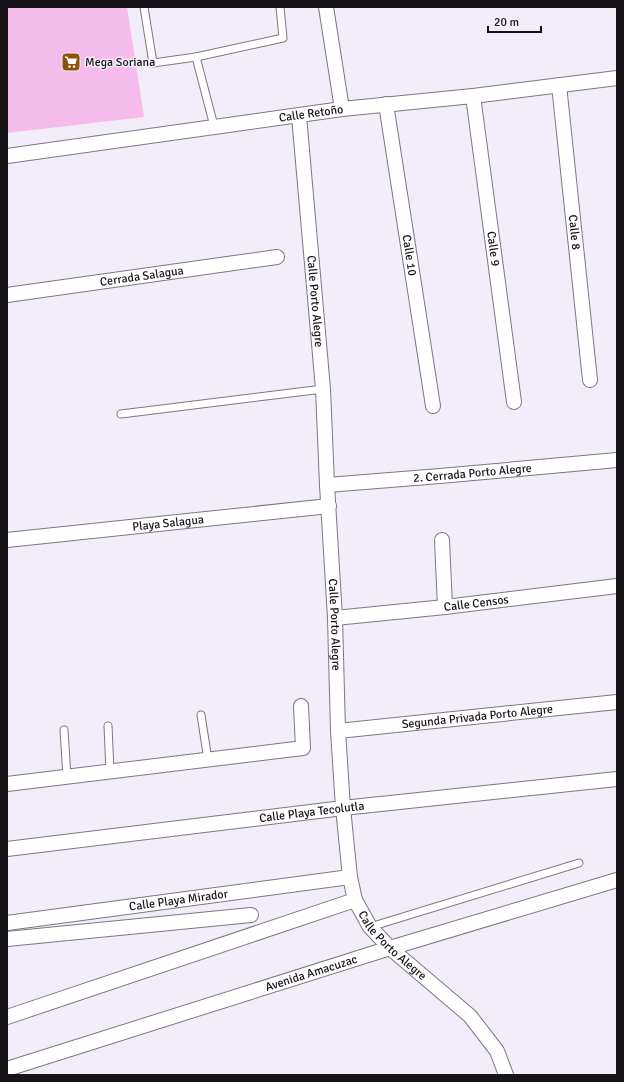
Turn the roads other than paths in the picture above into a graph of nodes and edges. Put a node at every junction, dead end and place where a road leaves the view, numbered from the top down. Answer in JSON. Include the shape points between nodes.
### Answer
{"nodes":[{"id":1,"x":144,"y":7,"type":"edge"},
{"id":2,"x":280,"y":7,"type":"edge"},
{"id":3,"x":326,"y":7,"type":"edge"},
{"id":4,"x":196,"y":57,"type":"junction"},
{"id":5,"x":617,"y":78,"type":"edge"},
{"id":6,"x":559,"y":85,"type":"junction"},
{"id":7,"x":473,"y":96,"type":"junction"},
{"id":8,"x":386,"y":104,"type":"junction"},
{"id":9,"x":342,"y":109,"type":"junction"},
{"id":10,"x":299,"y":116,"type":"junction"},
{"id":11,"x":214,"y":126,"type":"junction"},
{"id":12,"x":7,"y":156,"type":"edge"},
{"id":13,"x":277,"y":257,"type":"dead end"},
{"id":14,"x":7,"y":295,"type":"edge"},
{"id":15,"x":590,"y":380,"type":"dead end"},
{"id":16,"x":323,"y":389,"type":"junction"},
{"id":17,"x":514,"y":402,"type":"dead end"},
{"id":18,"x":433,"y":406,"type":"dead end"},
{"id":19,"x":121,"y":414,"type":"dead end"},
{"id":20,"x":617,"y":460,"type":"edge"},
{"id":21,"x":327,"y":485,"type":"junction"},
{"id":22,"x":329,"y":506,"type":"junction"},
{"id":23,"x":7,"y":540,"type":"edge"},
{"id":24,"x":442,"y":540,"type":"dead end"},
{"id":25,"x":617,"y":586,"type":"edge"},
{"id":26,"x":445,"y":607,"type":"junction"},
{"id":27,"x":335,"y":618,"type":"junction"},
{"id":28,"x":617,"y":702,"type":"edge"},
{"id":29,"x":301,"y":706,"type":"dead end"},
{"id":30,"x":201,"y":715,"type":"dead end"},
{"id":31,"x":108,"y":726,"type":"dead end"},
{"id":32,"x":64,"y":730,"type":"dead end"},
{"id":33,"x":338,"y":731,"type":"junction"},
{"id":34,"x":208,"y":760,"type":"junction"},
{"id":35,"x":110,"y":772,"type":"junction"},
{"id":36,"x":67,"y":777,"type":"junction"},
{"id":37,"x":617,"y":780,"type":"edge"},
{"id":38,"x":7,"y":784,"type":"edge"},
{"id":39,"x":343,"y":808,"type":"junction"},
{"id":40,"x":7,"y":849,"type":"edge"},
{"id":41,"x":579,"y":863,"type":"dead end"},
{"id":42,"x":350,"y":877,"type":"junction"},
{"id":43,"x":617,"y":880,"type":"edge"},
{"id":44,"x":355,"y":900,"type":"junction"},
{"id":45,"x":252,"y":915,"type":"dead end"},
{"id":46,"x":7,"y":923,"type":"edge"},
{"id":47,"x":370,"y":927,"type":"junction"},
{"id":48,"x":7,"y":939,"type":"edge"},
{"id":49,"x":390,"y":948,"type":"junction"},
{"id":50,"x":7,"y":1017,"type":"edge"},
{"id":51,"x":7,"y":1069,"type":"edge"},
{"id":52,"x":506,"y":1075,"type":"edge"}],
"edges":[{"from":1,"to":4,"type":"lane","via":[[153,63]]},
{"from":2,"to":4,"type":"lane","via":[[283,38]]},
{"from":3,"to":9,"type":"street"},
{"from":4,"to":11,"type":"lane"},
{"from":5,"to":6,"type":"street","name":"Calle Retoño"},
{"from":6,"to":7,"type":"street","name":"Calle Retoño"},
{"from":6,"to":15,"type":"street","name":"Calle 8"},
{"from":7,"to":8,"type":"street","name":"Calle Retoño"},
{"from":7,"to":17,"type":"street","name":"Calle 9"},
{"from":8,"to":9,"type":"street","name":"Calle Retoño"},
{"from":8,"to":18,"type":"street","name":"Calle 10"},
{"from":9,"to":10,"type":"street","name":"Calle Retoño"},
{"from":10,"to":11,"type":"street","name":"Calle Retoño"},
{"from":10,"to":16,"type":"street","name":"Calle Porto Alegre"},
{"from":11,"to":12,"type":"street","name":"Calle Retoño"},
{"from":13,"to":14,"type":"street","name":"Cerrada Salagua"},
{"from":16,"to":19,"type":"lane"},
{"from":16,"to":21,"type":"street","name":"Calle Porto Alegre"},
{"from":20,"to":21,"type":"street","name":"2. Cerrada Porto Alegre"},
{"from":21,"to":22,"type":"street","name":"Calle Porto Alegre"},
{"from":22,"to":23,"type":"street","name":"Playa Salagua"},
{"from":22,"to":27,"type":"street","name":"Calle Porto Alegre"},
{"from":24,"to":26,"type":"street"},
{"from":25,"to":26,"type":"street","name":"Calle Censos"},
{"from":26,"to":27,"type":"street","name":"Calle Censos"},
{"from":27,"to":33,"type":"street","name":"Calle Porto Alegre"},
{"from":28,"to":33,"type":"street","name":"Segunda Privada Porto Alegre"},
{"from":29,"to":34,"type":"street","via":[[303,748]]},
{"from":30,"to":34,"type":"lane"},
{"from":31,"to":35,"type":"lane"},
{"from":32,"to":36,"type":"lane"},
{"from":33,"to":39,"type":"street","name":"Calle Porto Alegre"},
{"from":34,"to":35,"type":"street"},
{"from":35,"to":36,"type":"street"},
{"from":36,"to":38,"type":"street"},
{"from":37,"to":39,"type":"street","name":"Calle Playa Tecolutla"},
{"from":39,"to":40,"type":"street","name":"Calle Playa Tecolutla"},
{"from":39,"to":42,"type":"street","name":"Calle Porto Alegre"},
{"from":41,"to":47,"type":"lane"},
{"from":42,"to":44,"type":"street","name":"Calle Porto Alegre"},
{"from":42,"to":46,"type":"street","name":"Calle Playa Mirador"},
{"from":43,"to":49,"type":"street","name":"Avenida Amacuzac"},
{"from":44,"to":47,"type":"street","name":"Calle Porto Alegre"},
{"from":44,"to":50,"type":"street"},
{"from":45,"to":48,"type":"street"},
{"from":47,"to":49,"type":"street","name":"Calle Porto Alegre"},
{"from":49,"to":51,"type":"street","name":"Avenida Amacuzac"},
{"from":49,"to":52,"type":"street","name":"Calle Porto Alegre","via":[[470,1016],[497,1051]]}]}
